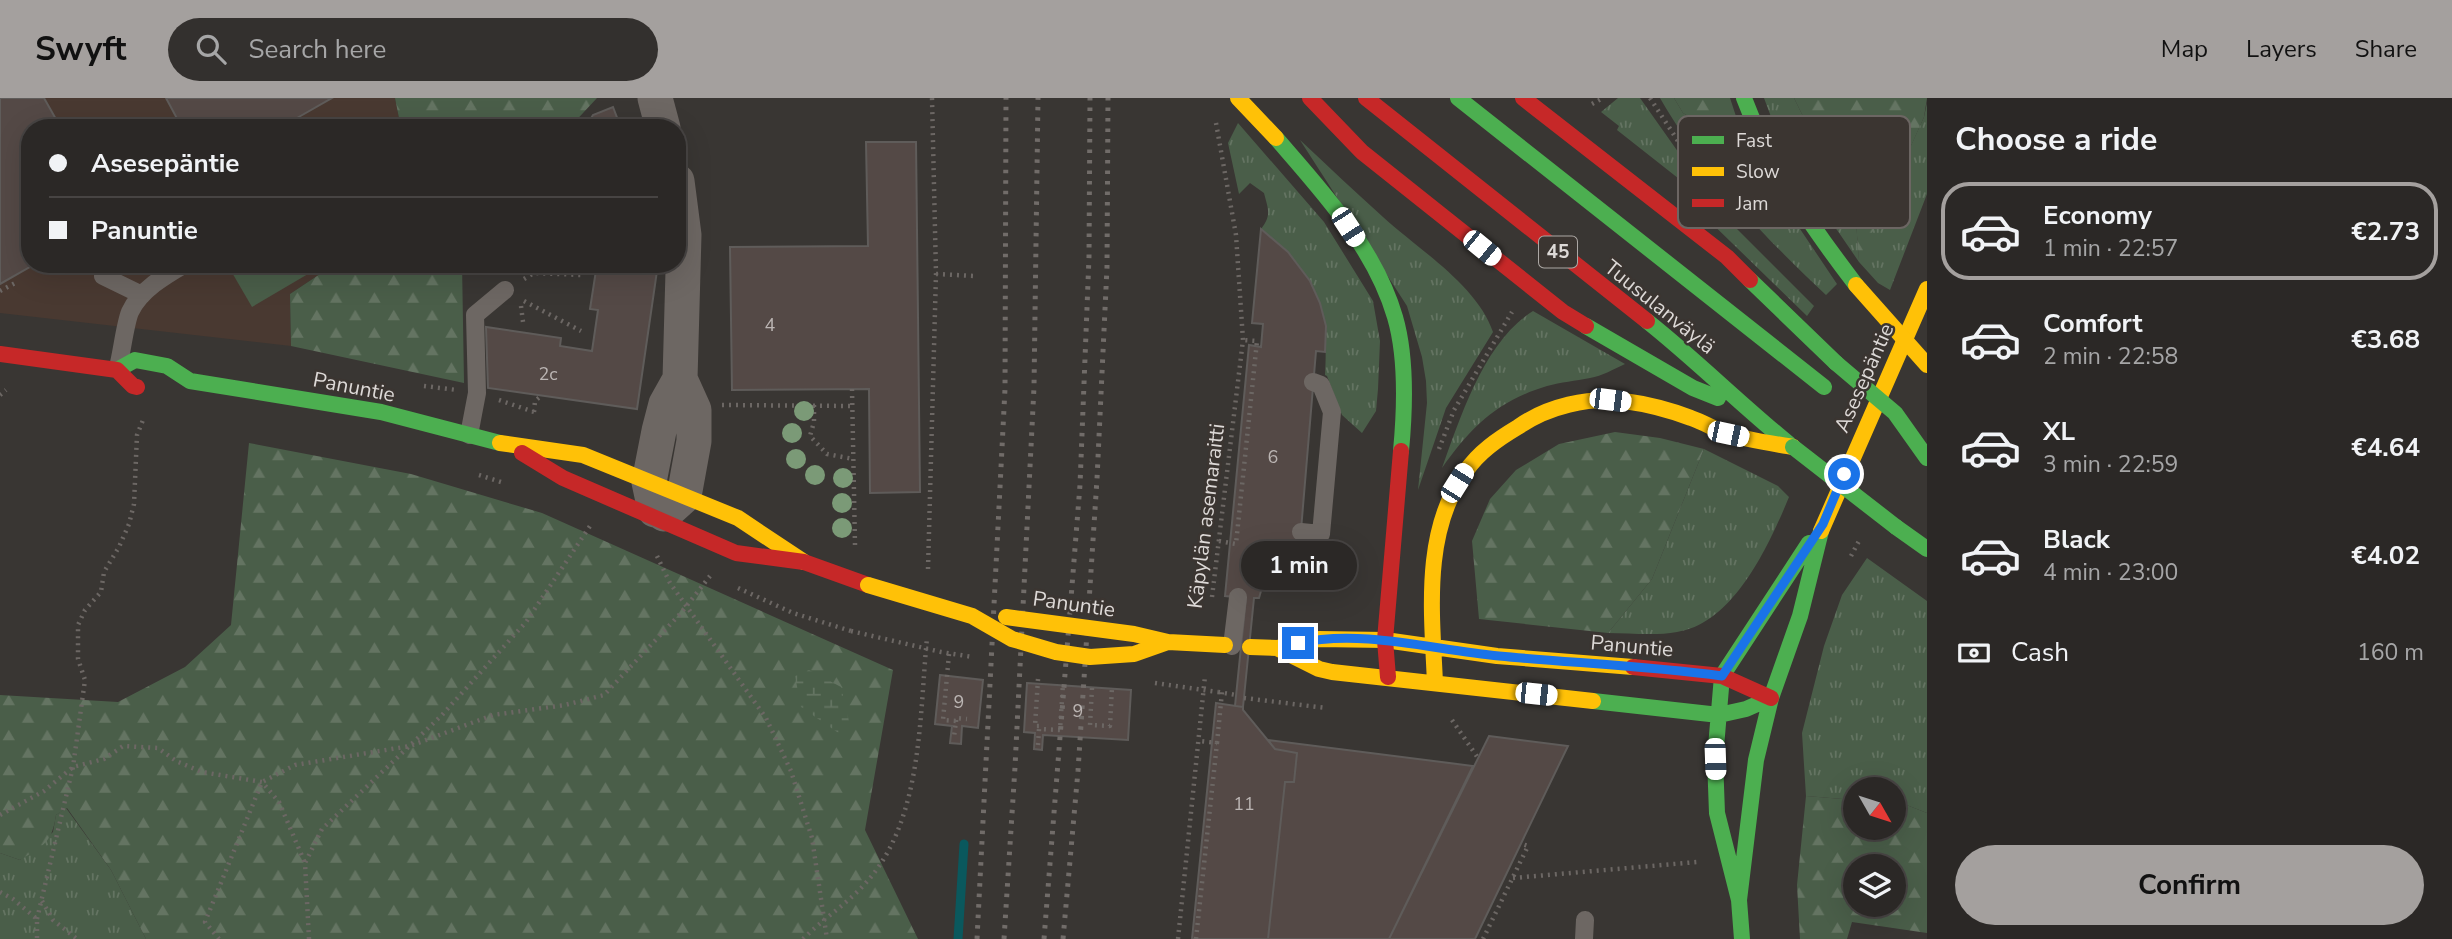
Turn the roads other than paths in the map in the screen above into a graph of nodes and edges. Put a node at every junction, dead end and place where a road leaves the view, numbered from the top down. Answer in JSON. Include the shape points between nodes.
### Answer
{"nodes":[{"id":1,"x":655,"y":98,"type":"edge"},
{"id":2,"x":1238,"y":98,"type":"edge"},
{"id":3,"x":1310,"y":98,"type":"edge"},
{"id":4,"x":1366,"y":98,"type":"edge"},
{"id":5,"x":1458,"y":98,"type":"edge"},
{"id":6,"x":1523,"y":98,"type":"edge"},
{"id":7,"x":1744,"y":98,"type":"edge"},
{"id":8,"x":1750,"y":116,"type":"edge"},
{"id":9,"x":661,"y":119,"type":"edge"},
{"id":10,"x":1678,"y":218,"type":"edge"},
{"id":11,"x":1691,"y":228,"type":"edge"},
{"id":12,"x":1814,"y":228,"type":"edge"},
{"id":13,"x":169,"y":273,"type":"edge"},
{"id":14,"x":683,"y":273,"type":"edge"},
{"id":15,"x":103,"y":276,"type":"dead end"},
{"id":16,"x":1927,"y":289,"type":"edge"},
{"id":17,"x":505,"y":290,"type":"road end"},
{"id":18,"x":142,"y":295,"type":"junction"},
{"id":19,"x":0,"y":354,"type":"edge"},
{"id":20,"x":1927,"y":365,"type":"edge"},
{"id":21,"x":117,"y":370,"type":"junction"},
{"id":22,"x":680,"y":379,"type":"junction"},
{"id":23,"x":1313,"y":382,"type":"dead end"},
{"id":24,"x":156,"y":389,"type":"dead end"},
{"id":25,"x":1829,"y":390,"type":"dead end"},
{"id":26,"x":1746,"y":409,"type":"junction"},
{"id":27,"x":1855,"y":409,"type":"dead end"},
{"id":28,"x":469,"y":435,"type":"junction"},
{"id":29,"x":508,"y":445,"type":"junction"},
{"id":30,"x":1793,"y":447,"type":"junction"},
{"id":31,"x":1927,"y":459,"type":"edge"},
{"id":32,"x":649,"y":482,"type":"junction"},
{"id":33,"x":684,"y":496,"type":"junction"},
{"id":34,"x":657,"y":521,"type":"junction"},
{"id":35,"x":1823,"y":524,"type":"junction"},
{"id":36,"x":1301,"y":531,"type":"dead end"},
{"id":37,"x":1927,"y":549,"type":"edge"},
{"id":38,"x":804,"y":562,"type":"junction"},
{"id":39,"x":1238,"y":597,"type":"dead end"},
{"id":40,"x":972,"y":616,"type":"junction"},
{"id":41,"x":1385,"y":640,"type":"junction"},
{"id":42,"x":1168,"y":642,"type":"junction"},
{"id":43,"x":1237,"y":646,"type":"junction"},
{"id":44,"x":1277,"y":648,"type":"junction"},
{"id":45,"x":1433,"y":648,"type":"junction"},
{"id":46,"x":1722,"y":676,"type":"junction"},
{"id":47,"x":1388,"y":677,"type":"junction"},
{"id":48,"x":1435,"y":683,"type":"junction"},
{"id":49,"x":1771,"y":698,"type":"junction"},
{"id":50,"x":1718,"y":715,"type":"junction"},
{"id":51,"x":1739,"y":900,"type":"junction"},
{"id":52,"x":1585,"y":920,"type":"dead end"},
{"id":53,"x":1584,"y":939,"type":"edge"},
{"id":54,"x":1742,"y":939,"type":"edge"}],
"edges":[{"from":1,"to":9,"type":"street"},
{"from":2,"to":41,"type":"main road","bridge":true,"via":[[1348,227],[1374,267],[1395,317],[1404,429]]},
{"from":3,"to":26,"type":"main road","via":[[1362,152],[1563,312],[1693,388]]},
{"from":4,"to":26,"type":"main road","name":"Tuusulanväylä","number":"45","via":[[1693,358]]},
{"from":5,"to":25,"type":"main road","name":"Tuusulanväylä"},
{"from":6,"to":10,"type":"main road","bridge":true},
{"from":7,"to":8,"type":"main road","bridge":true},
{"from":11,"to":31,"type":"main road","bridge":true,"via":[[1895,413]]},
{"from":12,"to":20,"type":"main road","bridge":true,"via":[[1856,285]]},
{"from":13,"to":18,"type":"lane"},
{"from":14,"to":22,"type":"street"},
{"from":15,"to":18,"type":"lane"},
{"from":16,"to":35,"type":"main road","name":"Asesepäntie"},
{"from":17,"to":28,"type":"lane","via":[[475,315],[477,393]]},
{"from":18,"to":21,"type":"lane","via":[[130,312]]},
{"from":19,"to":21,"type":"main road","name":"Panuntie"},
{"from":21,"to":24,"type":"main road","name":"Panuntie","via":[[133,386]]},
{"from":21,"to":28,"type":"main road","name":"Panuntie","via":[[135,360],[167,366],[183,384],[380,412]]},
{"from":22,"to":32,"type":"street","via":[[666,404]]},
{"from":22,"to":33,"type":"street","via":[[694,410],[694,441]]},
{"from":23,"to":36,"type":"lane","via":[[1321,385],[1332,412],[1321,534]]},
{"from":26,"to":30,"type":"main road","name":"Tuusulanväylä","number":"45"},
{"from":27,"to":31,"type":"main road"},
{"from":28,"to":29,"type":"main road","name":"Panuntie"},
{"from":29,"to":32,"type":"main road","name":"Panuntie","via":[[583,455]]},
{"from":29,"to":34,"type":"main road","name":"Panuntie","via":[[563,478]]},
{"from":30,"to":37,"type":"main road","name":"Tuusulanväylä","number":"45","bridge":true},
{"from":30,"to":45,"type":"main road","via":[[1728,434],[1650,405],[1610,400],[1573,403],[1513,428],[1468,466],[1450,497],[1439,529],[1433,573]]},
{"from":32,"to":33,"type":"main road","name":"Panuntie"},
{"from":32,"to":34,"type":"street"},
{"from":33,"to":34,"type":"street"},
{"from":33,"to":38,"type":"main road","name":"Panuntie","via":[[738,518]]},
{"from":34,"to":38,"type":"main road","name":"Panuntie","via":[[736,553]]},
{"from":35,"to":46,"type":"main road","name":"Asesepäntie"},
{"from":35,"to":49,"type":"main road","name":"Asesepäntie","via":[[1800,617]]},
{"from":38,"to":40,"type":"main road","name":"Panuntie","bridge":true},
{"from":39,"to":43,"type":"lane"},
{"from":40,"to":42,"type":"main road","name":"Panuntie","bridge":true,"via":[[1018,617]]},
{"from":40,"to":42,"type":"main road","name":"Panuntie","bridge":true,"via":[[1012,639],[1090,657],[1134,654]]},
{"from":41,"to":44,"type":"main road","name":"Panuntie","via":[[1319,639]]},
{"from":41,"to":45,"type":"main road","name":"Panuntie"},
{"from":41,"to":47,"type":"main road"},
{"from":42,"to":43,"type":"main road","name":"Panuntie","bridge":true},
{"from":43,"to":44,"type":"main road","name":"Panuntie"},
{"from":44,"to":47,"type":"main road","name":"Panuntie","via":[[1319,669]]},
{"from":45,"to":46,"type":"main road","name":"Panuntie"},
{"from":45,"to":48,"type":"main road"},
{"from":46,"to":49,"type":"main road","name":"Panuntie"},
{"from":46,"to":50,"type":"main road"},
{"from":47,"to":48,"type":"main road","name":"Panuntie"},
{"from":48,"to":50,"type":"main road","name":"Panuntie"},
{"from":49,"to":50,"type":"main road","name":"Panuntie"},
{"from":49,"to":51,"type":"main road","name":"Asesepäntie","via":[[1756,760]]},
{"from":50,"to":51,"type":"main road","via":[[1717,813]]},
{"from":51,"to":54,"type":"main road"},
{"from":52,"to":53,"type":"lane"}]}
